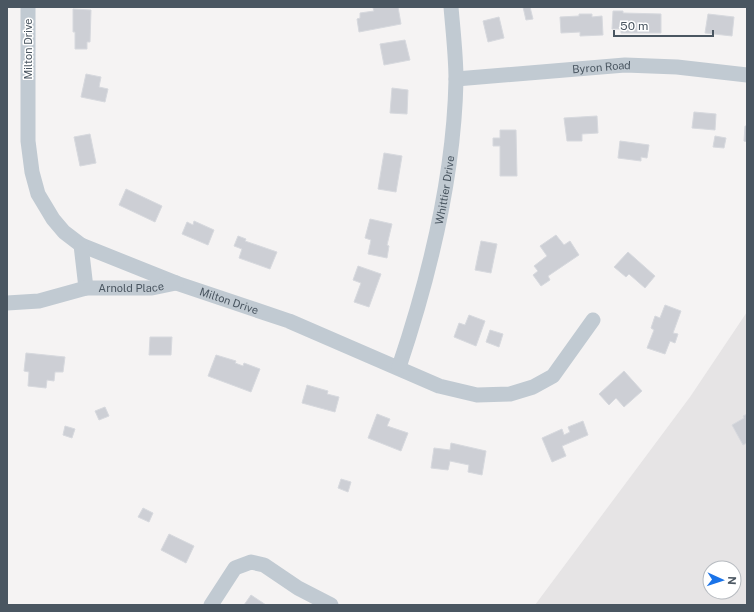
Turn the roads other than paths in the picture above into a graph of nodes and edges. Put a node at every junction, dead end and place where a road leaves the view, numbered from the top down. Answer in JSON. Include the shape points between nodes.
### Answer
{"nodes":[{"id":1,"x":28,"y":7,"type":"edge"},
{"id":2,"x":451,"y":7,"type":"edge"},
{"id":3,"x":747,"y":75,"type":"edge"},
{"id":4,"x":456,"y":79,"type":"junction"},
{"id":5,"x":81,"y":245,"type":"junction"},
{"id":6,"x":176,"y":283,"type":"junction"},
{"id":7,"x":86,"y":288,"type":"junction"},
{"id":8,"x":7,"y":303,"type":"edge"},
{"id":9,"x":592,"y":320,"type":"dead end"},
{"id":10,"x":398,"y":367,"type":"junction"},
{"id":11,"x":211,"y":605,"type":"edge"},
{"id":12,"x":331,"y":605,"type":"edge"}],
"edges":[{"from":1,"to":5,"type":"street","name":"Milton Drive","via":[[28,141],[32,172],[38,194],[53,219],[64,232]]},
{"from":2,"to":4,"type":"street","name":"Whittier Drive"},
{"from":3,"to":4,"type":"street","name":"Byron Road","via":[[677,67],[625,65]]},
{"from":4,"to":10,"type":"street","name":"Whittier Drive","via":[[451,151],[445,191],[428,270]]},
{"from":5,"to":6,"type":"street","name":"Milton Drive"},
{"from":5,"to":7,"type":"street","name":"Arnold Place"},
{"from":6,"to":7,"type":"street","name":"Arnold Place","via":[[152,288]]},
{"from":6,"to":10,"type":"street","name":"Milton Drive","via":[[289,321]]},
{"from":7,"to":8,"type":"street","name":"Arnold Place","via":[[39,301]]},
{"from":9,"to":10,"type":"street","name":"Milton Drive","via":[[553,376],[533,387],[510,394],[477,395],[447,388]]},
{"from":11,"to":12,"type":"street","via":[[236,568],[251,562],[264,565],[298,588]]}]}
